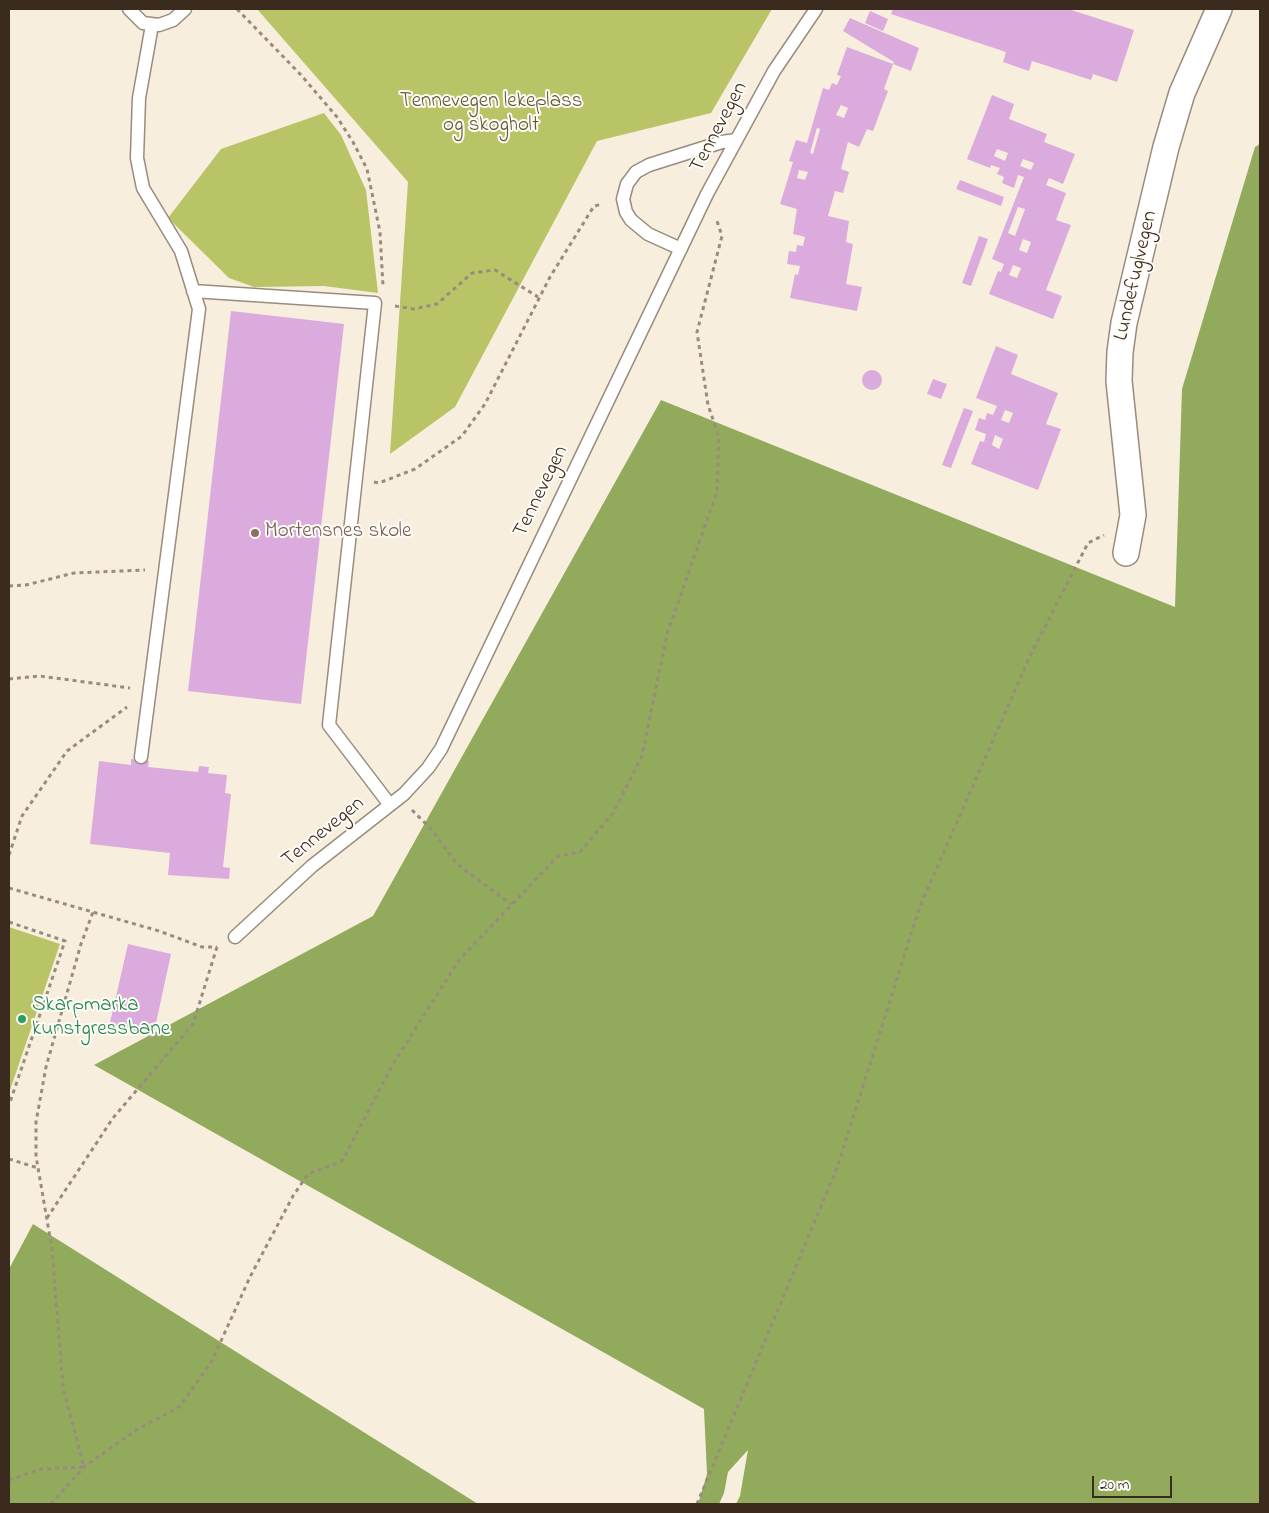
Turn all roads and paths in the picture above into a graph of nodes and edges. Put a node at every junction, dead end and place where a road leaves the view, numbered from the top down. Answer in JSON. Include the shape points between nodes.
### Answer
{"nodes":[{"id":1,"x":129,"y":9,"type":"edge"},
{"id":2,"x":185,"y":9,"type":"edge"},
{"id":3,"x":237,"y":9,"type":"edge"},
{"id":4,"x":816,"y":9,"type":"edge"},
{"id":5,"x":1220,"y":9,"type":"edge"},
{"id":6,"x":152,"y":24,"type":"junction"},
{"id":7,"x":736,"y":140,"type":"junction"},
{"id":8,"x":707,"y":194,"type":"junction"},
{"id":9,"x":623,"y":199,"type":"junction"},
{"id":10,"x":681,"y":249,"type":"junction"},
{"id":11,"x":193,"y":290,"type":"junction"},
{"id":12,"x":538,"y":296,"type":"junction"},
{"id":13,"x":375,"y":303,"type":"junction"},
{"id":14,"x":356,"y":480,"type":"junction"},
{"id":15,"x":1129,"y":543,"type":"joint"},
{"id":16,"x":166,"y":569,"type":"junction"},
{"id":17,"x":9,"y":586,"type":"edge"},
{"id":18,"x":9,"y":678,"type":"edge"},
{"id":19,"x":150,"y":690,"type":"junction"},
{"id":20,"x":141,"y":756,"type":"dead end"},
{"id":21,"x":404,"y":794,"type":"junction"},
{"id":22,"x":390,"y":805,"type":"junction"},
{"id":23,"x":9,"y":855,"type":"edge"},
{"id":24,"x":9,"y":888,"type":"edge"},
{"id":25,"x":511,"y":904,"type":"junction"},
{"id":26,"x":93,"y":912,"type":"junction"},
{"id":27,"x":9,"y":922,"type":"edge"},
{"id":28,"x":235,"y":937,"type":"joint"},
{"id":29,"x":217,"y":947,"type":"junction"},
{"id":30,"x":9,"y":1105,"type":"edge"},
{"id":31,"x":9,"y":1159,"type":"edge"},
{"id":32,"x":38,"y":1168,"type":"junction"},
{"id":33,"x":47,"y":1218,"type":"junction"},
{"id":34,"x":84,"y":1467,"type":"junction"},
{"id":35,"x":9,"y":1480,"type":"edge"},
{"id":36,"x":51,"y":1504,"type":"edge"},
{"id":37,"x":697,"y":1504,"type":"edge"}],
"edges":[{"from":1,"to":6,"type":"lane","via":[[138,20]]},
{"from":2,"to":6,"type":"lane","via":[[173,20]]},
{"from":3,"to":13,"type":"path","via":[[337,117],[367,169],[380,232],[384,288],[384,298]]},
{"from":4,"to":7,"type":"lane","name":"Tennevegen","via":[[774,71]]},
{"from":5,"to":15,"type":"street","name":"Lundefuglvegen","via":[[1182,93],[1124,323],[1119,381],[1133,496]]},
{"from":6,"to":11,"type":"lane","via":[[139,98],[137,158],[143,188],[181,251]]},
{"from":7,"to":8,"type":"lane","name":"Tennevegen"},
{"from":7,"to":9,"type":"lane","via":[[649,165],[630,177]]},
{"from":8,"to":10,"type":"lane","name":"Tennevegen"},
{"from":8,"to":25,"type":"path","via":[[722,236],[697,332],[708,405],[719,437],[718,492],[667,634],[642,756],[613,813],[580,852],[558,856]]},
{"from":9,"to":10,"type":"lane","via":[[626,212],[638,227]]},
{"from":9,"to":12,"type":"path","via":[[594,206]]},
{"from":10,"to":21,"type":"lane","name":"Tennevegen","via":[[441,749]]},
{"from":11,"to":13,"type":"lane"},
{"from":11,"to":16,"type":"lane","via":[[199,309]]},
{"from":12,"to":13,"type":"path","via":[[495,270],[472,273],[437,304],[414,309]]},
{"from":12,"to":14,"type":"path","via":[[485,404],[462,436],[414,470],[379,483]]},
{"from":13,"to":14,"type":"lane"},
{"from":14,"to":22,"type":"lane","via":[[329,725]]},
{"from":15,"to":37,"type":"path","via":[[1104,535],[1088,543],[1031,654],[920,906],[838,1168]]},
{"from":16,"to":17,"type":"path","via":[[74,573]]},
{"from":16,"to":19,"type":"lane"},
{"from":18,"to":19,"type":"path","via":[[40,676]]},
{"from":19,"to":20,"type":"lane"},
{"from":19,"to":23,"type":"path","via":[[67,751],[22,816]]},
{"from":21,"to":22,"type":"lane","name":"Tennevegen"},
{"from":21,"to":25,"type":"path","via":[[412,810],[432,830],[457,864]]},
{"from":22,"to":28,"type":"lane","name":"Tennevegen","via":[[312,866]]},
{"from":24,"to":26,"type":"path"},
{"from":25,"to":34,"type":"path","via":[[459,960],[393,1064],[342,1161],[308,1174],[293,1196],[250,1277],[211,1362],[179,1407],[136,1430]]},
{"from":26,"to":29,"type":"path","via":[[202,947]]},
{"from":26,"to":32,"type":"path","via":[[46,1067],[36,1122]]},
{"from":27,"to":30,"type":"path","via":[[65,941]]},
{"from":28,"to":29,"type":"path"},
{"from":29,"to":33,"type":"path","via":[[194,1024],[113,1118]]},
{"from":31,"to":32,"type":"path"},
{"from":32,"to":33,"type":"path"},
{"from":33,"to":34,"type":"path","via":[[63,1388]]},
{"from":34,"to":35,"type":"path","via":[[40,1469]]},
{"from":34,"to":36,"type":"path"}]}
